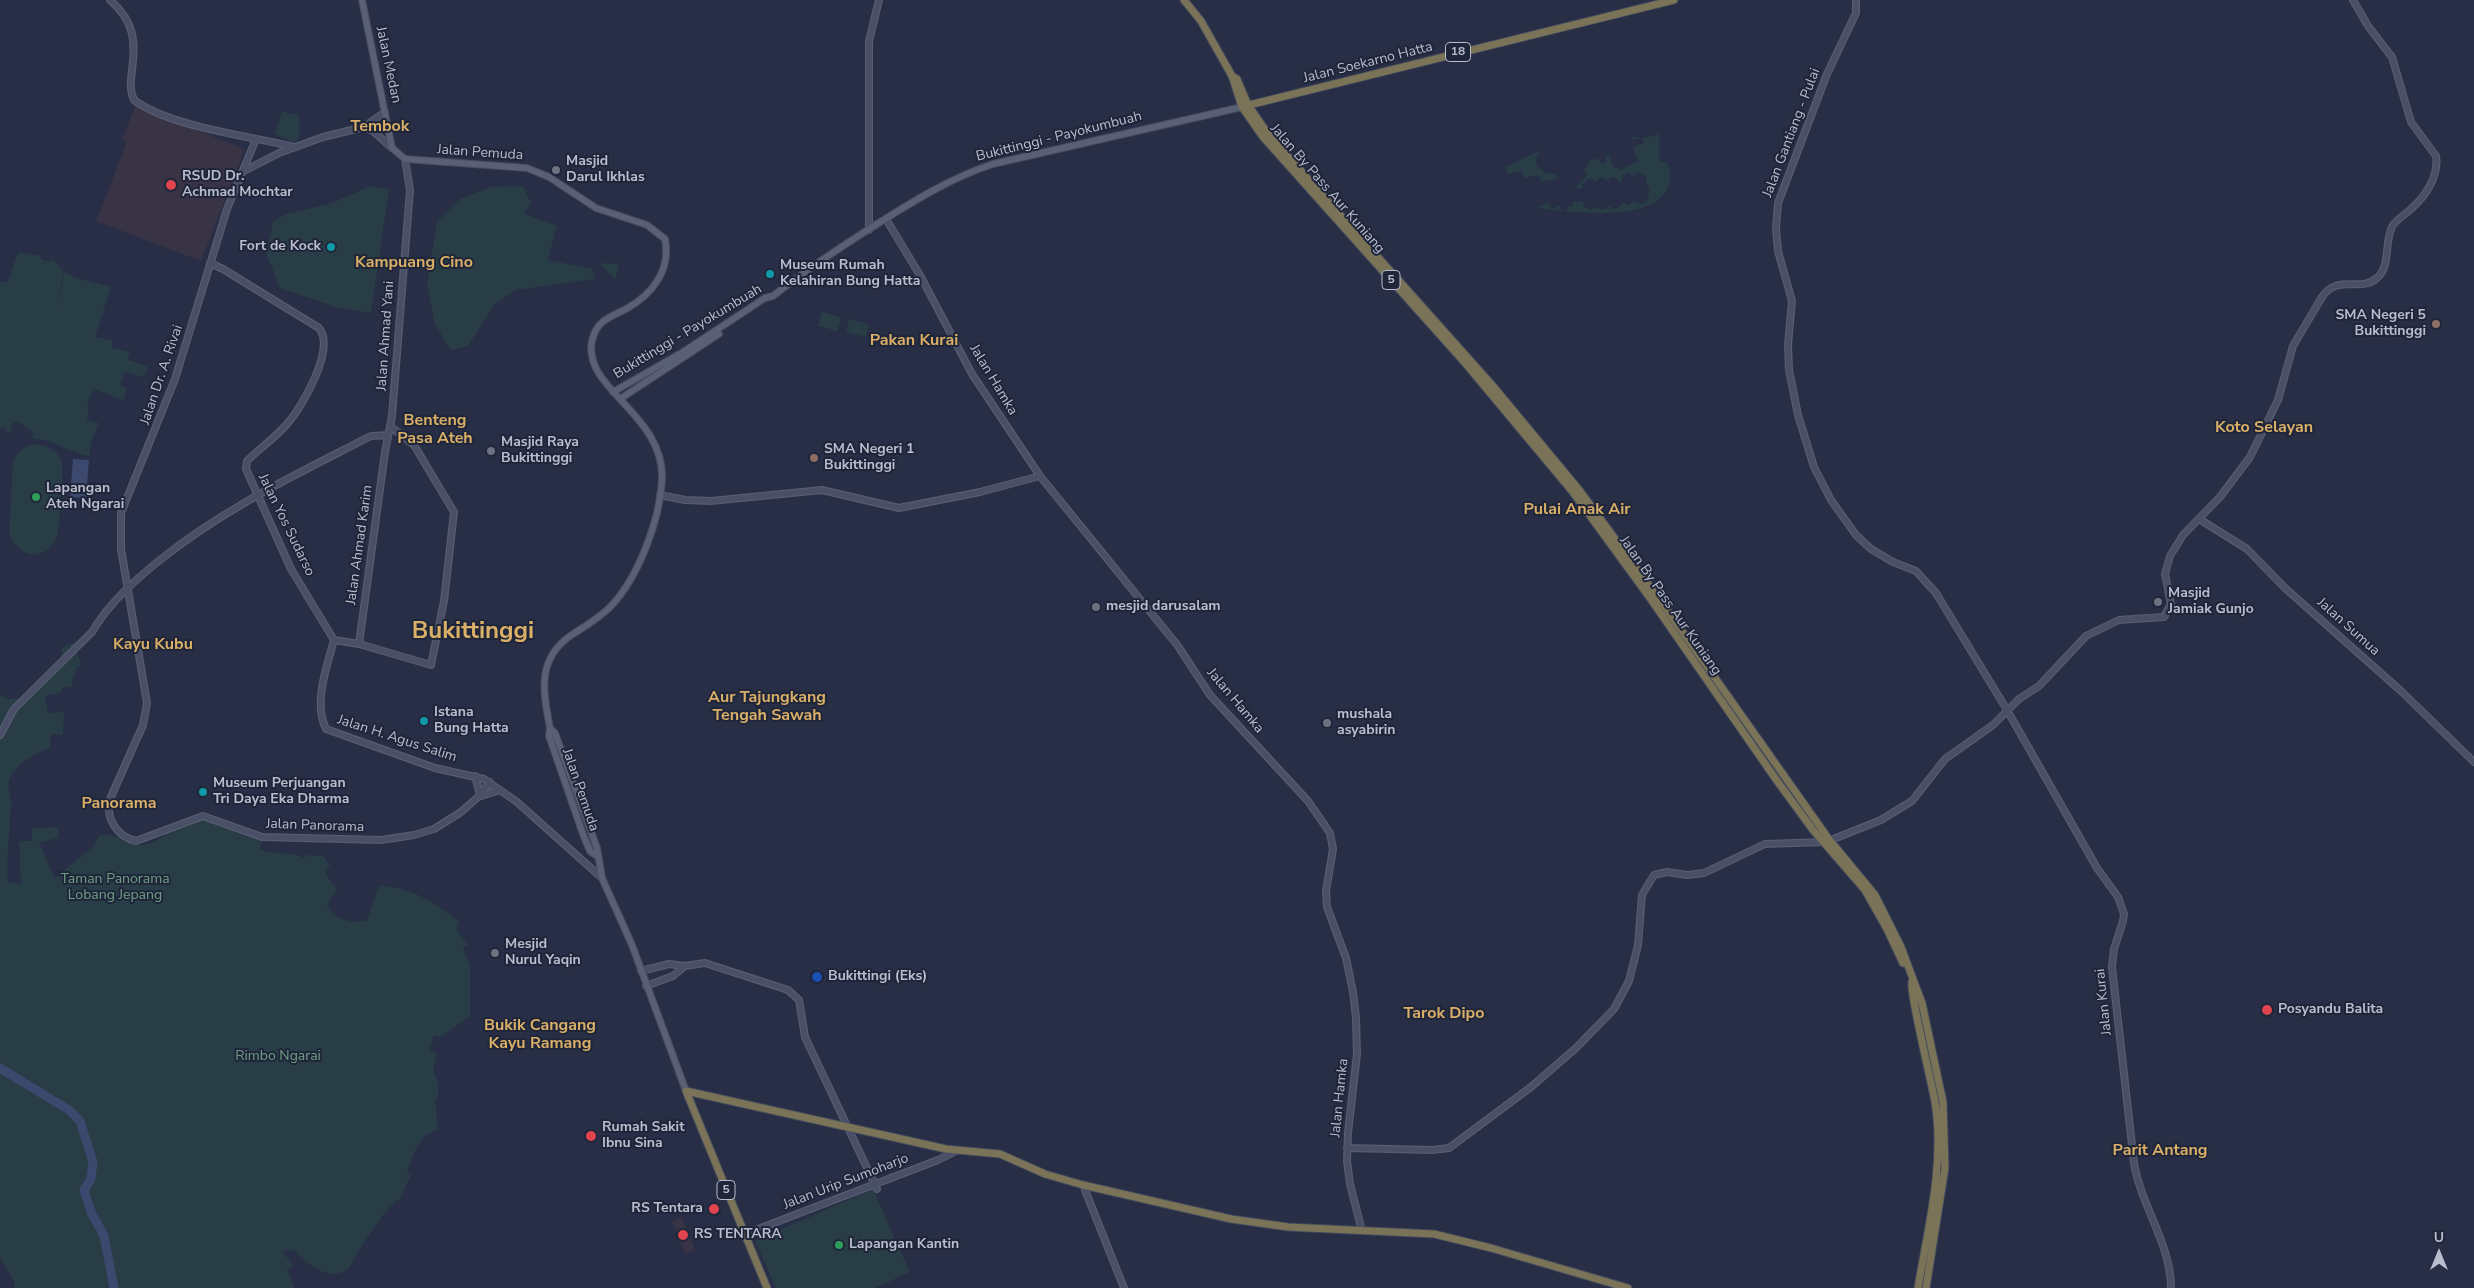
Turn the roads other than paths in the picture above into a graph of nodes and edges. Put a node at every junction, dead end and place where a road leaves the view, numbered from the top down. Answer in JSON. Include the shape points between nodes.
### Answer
{"nodes":[{"id":1,"x":110,"y":0,"type":"edge"},
{"id":2,"x":362,"y":0,"type":"edge"},
{"id":3,"x":879,"y":0,"type":"edge"},
{"id":4,"x":1184,"y":0,"type":"edge"},
{"id":5,"x":1674,"y":0,"type":"edge"},
{"id":6,"x":1856,"y":0,"type":"edge"},
{"id":7,"x":2353,"y":0,"type":"edge"},
{"id":8,"x":1245,"y":106,"type":"junction"},
{"id":9,"x":386,"y":112,"type":"junction"},
{"id":10,"x":364,"y":127,"type":"junction"},
{"id":11,"x":256,"y":138,"type":"junction"},
{"id":12,"x":295,"y":148,"type":"junction"},
{"id":13,"x":392,"y":148,"type":"junction"},
{"id":14,"x":405,"y":159,"type":"junction"},
{"id":15,"x":244,"y":171,"type":"junction"},
{"id":16,"x":886,"y":219,"type":"junction"},
{"id":17,"x":869,"y":230,"type":"junction"},
{"id":18,"x":210,"y":264,"type":"junction"},
{"id":19,"x":773,"y":296,"type":"junction"},
{"id":20,"x":614,"y":392,"type":"junction"},
{"id":21,"x":620,"y":399,"type":"junction"},
{"id":22,"x":390,"y":426,"type":"junction"},
{"id":23,"x":388,"y":435,"type":"junction"},
{"id":24,"x":1040,"y":476,"type":"junction"},
{"id":25,"x":256,"y":494,"type":"junction"},
{"id":26,"x":660,"y":495,"type":"junction"},
{"id":27,"x":2199,"y":518,"type":"junction"},
{"id":28,"x":127,"y":588,"type":"junction"},
{"id":29,"x":334,"y":640,"type":"junction"},
{"id":30,"x":358,"y":644,"type":"junction"},
{"id":31,"x":2007,"y":710,"type":"junction"},
{"id":32,"x":0,"y":735,"type":"edge"},
{"id":33,"x":2474,"y":762,"type":"edge"},
{"id":34,"x":475,"y":776,"type":"junction"},
{"id":35,"x":490,"y":782,"type":"junction"},
{"id":36,"x":500,"y":790,"type":"junction"},
{"id":37,"x":479,"y":796,"type":"junction"},
{"id":38,"x":1828,"y":841,"type":"junction"},
{"id":39,"x":602,"y":878,"type":"junction"},
{"id":40,"x":686,"y":966,"type":"junction"},
{"id":41,"x":641,"y":971,"type":"junction"},
{"id":42,"x":1913,"y":982,"type":"junction"},
{"id":43,"x":646,"y":986,"type":"junction"},
{"id":44,"x":686,"y":1091,"type":"junction"},
{"id":45,"x":849,"y":1128,"type":"junction"},
{"id":46,"x":1347,"y":1148,"type":"junction"},
{"id":47,"x":956,"y":1151,"type":"junction"},
{"id":48,"x":1083,"y":1185,"type":"junction"},
{"id":49,"x":876,"y":1186,"type":"junction"},
{"id":50,"x":1362,"y":1231,"type":"junction"},
{"id":51,"x":745,"y":1234,"type":"junction"},
{"id":52,"x":767,"y":1288,"type":"edge"},
{"id":53,"x":1124,"y":1288,"type":"edge"},
{"id":54,"x":1628,"y":1288,"type":"edge"},
{"id":55,"x":1918,"y":1288,"type":"edge"},
{"id":56,"x":1926,"y":1288,"type":"edge"},
{"id":57,"x":2172,"y":1288,"type":"edge"}],
"edges":[{"from":1,"to":11,"type":"street","via":[[121,11],[132,32],[135,51],[130,85],[134,100],[154,111],[192,123]]},
{"from":2,"to":9,"type":"main road","name":"Jalan Medan"},
{"from":3,"to":17,"type":"street","via":[[869,41]]},
{"from":4,"to":8,"type":"highway","number":"5","via":[[1237,79]]},
{"from":5,"to":8,"type":"highway","name":"Jalan Soekarno Hatta","number":"18"},
{"from":6,"to":31,"type":"street","name":"Jalan Gantiang - Pulai","via":[[1856,13],[1827,74],[1778,202],[1778,251],[1793,311],[1788,345],[1792,394],[1814,467],[1831,500],[1856,535],[1872,549],[1922,576],[1950,614]]},
{"from":7,"to":27,"type":"street","via":[[2392,57],[2411,122],[2436,156],[2434,176],[2413,208],[2393,225],[2384,266],[2377,279],[2335,285],[2326,291],[2293,346],[2278,400],[2250,457]]},
{"from":8,"to":16,"type":"main road","name":"Bukittinggi - Payokumbuah","via":[[993,164],[950,182]]},
{"from":8,"to":38,"type":"highway","name":"Jalan By Pass Aur Kuniang","number":"5","via":[[1580,491],[1766,759]]},
{"from":9,"to":10,"type":"street"},
{"from":9,"to":13,"type":"main road","name":"Jalan Medan"},
{"from":10,"to":12,"type":"street"},
{"from":10,"to":13,"type":"street","via":[[374,131]]},
{"from":11,"to":12,"type":"street"},
{"from":11,"to":15,"type":"street","name":"Jalan Dr. A. Rivai"},
{"from":12,"to":15,"type":"street","via":[[265,158]]},
{"from":13,"to":14,"type":"main road"},
{"from":14,"to":20,"type":"main road","name":"Jalan Pemuda","via":[[527,168],[549,177],[596,208],[647,225],[665,239],[663,273],[658,282],[633,304],[601,321],[592,339],[595,368]]},
{"from":14,"to":22,"type":"street","name":"Jalan Ahmad Yani","via":[[410,190]]},
{"from":15,"to":18,"type":"street","name":"Jalan Dr. A. Rivai","via":[[232,194]]},
{"from":16,"to":17,"type":"main road","name":"Bukittinggi - Payokumbuah"},
{"from":16,"to":24,"type":"street","name":"Jalan Hamka","via":[[972,374]]},
{"from":17,"to":19,"type":"main road","name":"Bukittinggi - Payokumbuah"},
{"from":18,"to":25,"type":"street","name":"Jalan Yos Sudarso","via":[[223,268],[324,333],[323,353],[316,377],[301,403],[287,424],[247,461],[248,476]]},
{"from":18,"to":28,"type":"street","name":"Jalan Dr. A. Rivai","via":[[175,379],[121,513],[121,549]]},
{"from":19,"to":20,"type":"main road","name":"Bukittinggi - Payokumbuah"},
{"from":19,"to":21,"type":"main road"},
{"from":20,"to":21,"type":"main road","name":"Jalan Pemuda"},
{"from":21,"to":26,"type":"main road","name":"Jalan Pemuda","via":[[644,425],[658,448],[662,469]]},
{"from":22,"to":23,"type":"street","name":"Jalan Ahmad Karim"},
{"from":22,"to":30,"type":"street","via":[[414,445],[454,512],[444,601],[431,665]]},
{"from":23,"to":25,"type":"street","via":[[371,436]]},
{"from":23,"to":30,"type":"street","name":"Jalan Ahmad Karim"},
{"from":24,"to":26,"type":"street","via":[[899,508],[822,490],[711,501]]},
{"from":24,"to":46,"type":"street","name":"Jalan Hamka","via":[[1178,646],[1210,695],[1308,801],[1330,833],[1332,849],[1327,907],[1350,976],[1357,1037]]},
{"from":25,"to":28,"type":"street","via":[[195,532]]},
{"from":25,"to":29,"type":"street","name":"Jalan Yos Sudarso","via":[[291,569]]},
{"from":26,"to":39,"type":"main road","name":"Jalan Pemuda","via":[[649,539],[621,594],[603,614],[564,640],[551,655],[544,671],[548,736],[584,837],[590,851],[597,856]]},
{"from":27,"to":31,"type":"street","via":[[2180,540],[2166,566],[2171,604],[2164,617],[2119,620],[2091,633],[2078,641],[2039,686]]},
{"from":27,"to":33,"type":"street","name":"Jalan Sumua","via":[[2247,550]]},
{"from":28,"to":32,"type":"street","via":[[92,632],[14,709]]},
{"from":28,"to":37,"type":"street","name":"Jalan Panorama","via":[[147,703],[144,725],[108,808],[114,825],[126,838],[144,840],[203,816],[262,838],[381,840],[434,829],[452,819]]},
{"from":29,"to":30,"type":"street"},
{"from":29,"to":34,"type":"street","name":"Jalan H. Agus Salim","via":[[321,697],[322,722],[326,729],[435,768]]},
{"from":31,"to":38,"type":"street","via":[[1945,759],[1917,795],[1902,808],[1873,824]]},
{"from":31,"to":57,"type":"street","name":"Jalan Kurai","via":[[2118,898],[2124,914],[2112,967],[2134,1163],[2170,1264]]},
{"from":34,"to":35,"type":"street","name":"Jalan H. Agus Salim"},
{"from":34,"to":37,"type":"street"},
{"from":35,"to":36,"type":"street","name":"Jalan H. Agus Salim"},
{"from":35,"to":37,"type":"street","name":"Jalan Panorama"},
{"from":36,"to":37,"type":"street"},
{"from":36,"to":39,"type":"street","name":"Jalan H. Agus Salim"},
{"from":38,"to":42,"type":"highway","name":"Jalan By Pass Aur Kuniang","via":[[1867,889]]},
{"from":38,"to":46,"type":"street","via":[[1765,844],[1704,873],[1654,875],[1642,895],[1638,945],[1630,981],[1610,1014],[1576,1048],[1531,1087],[1449,1148]]},
{"from":39,"to":41,"type":"main road","name":"Jalan Pemuda"},
{"from":40,"to":41,"type":"street","via":[[669,964]]},
{"from":40,"to":43,"type":"street","via":[[673,976]]},
{"from":40,"to":45,"type":"street","via":[[714,964],[795,995],[805,1037]]},
{"from":41,"to":43,"type":"main road","name":"Jalan Pemuda"},
{"from":42,"to":55,"type":"highway","name":"Jalan By Pass Aur Kuniang","via":[[1911,993],[1921,1027],[1939,1139],[1936,1184]]},
{"from":42,"to":56,"type":"highway","name":"Jalan By Pass Aur Kuniang","via":[[1921,1004],[1938,1091],[1943,1144]]},
{"from":42,"to":56,"type":"highway","name":"Jalan By Pass Aur Kuniang","via":[[1922,990],[1935,1036],[1949,1121],[1948,1179]]},
{"from":43,"to":44,"type":"main road","name":"Jalan Pemuda"},
{"from":44,"to":45,"type":"highway"},
{"from":44,"to":51,"type":"highway","number":"5"},
{"from":45,"to":47,"type":"highway"},
{"from":45,"to":49,"type":"street"},
{"from":46,"to":50,"type":"street","name":"Jalan Hamka","via":[[1348,1174]]},
{"from":47,"to":48,"type":"highway","via":[[1000,1154],[1045,1174]]},
{"from":47,"to":49,"type":"street","name":"Jalan Urip Sumoharjo"},
{"from":48,"to":50,"type":"highway","via":[[1239,1220],[1288,1227]]},
{"from":48,"to":53,"type":"street"},
{"from":49,"to":51,"type":"street","name":"Jalan Urip Sumoharjo"},
{"from":50,"to":54,"type":"highway","via":[[1434,1234]]},
{"from":51,"to":52,"type":"highway","number":"5"}]}
